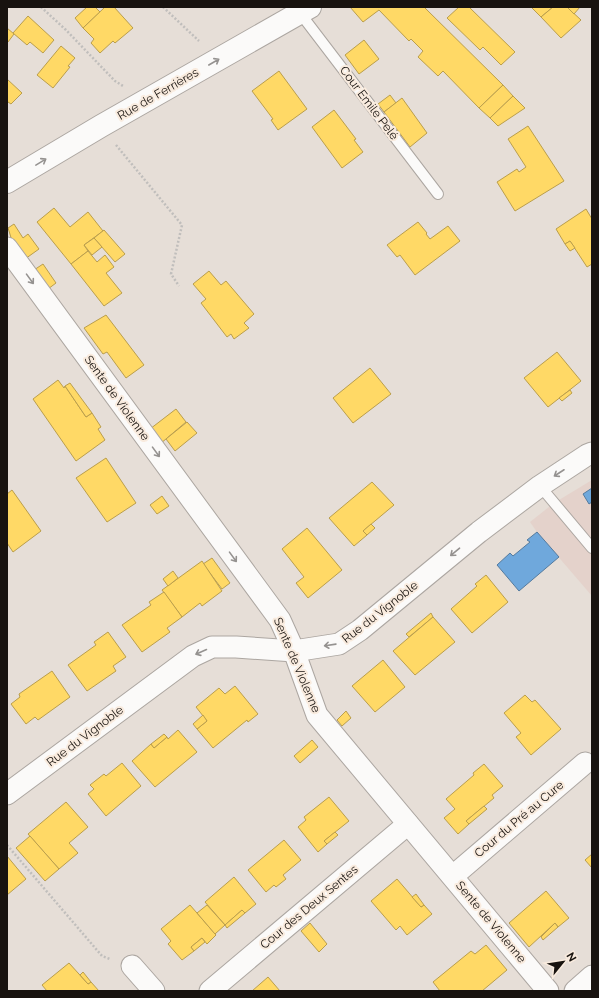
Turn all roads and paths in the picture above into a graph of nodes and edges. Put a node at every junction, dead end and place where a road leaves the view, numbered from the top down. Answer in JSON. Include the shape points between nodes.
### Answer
{"nodes":[{"id":1,"x":40,"y":7,"type":"edge"},
{"id":2,"x":163,"y":7,"type":"edge"},
{"id":3,"x":305,"y":10,"type":"edge"},
{"id":4,"x":218,"y":59,"type":"junction"},
{"id":5,"x":145,"y":101,"type":"junction"},
{"id":6,"x":101,"y":126,"type":"junction"},
{"id":7,"x":7,"y":182,"type":"edge"},
{"id":8,"x":438,"y":194,"type":"dead end"},
{"id":9,"x":7,"y":248,"type":"edge"},
{"id":10,"x":179,"y":286,"type":"dead end"},
{"id":11,"x":592,"y":453,"type":"edge"},
{"id":12,"x":540,"y":486,"type":"junction"},
{"id":13,"x":592,"y":548,"type":"edge"},
{"id":14,"x":294,"y":651,"type":"junction"},
{"id":15,"x":585,"y":763,"type":"dead end"},
{"id":16,"x":7,"y":794,"type":"edge"},
{"id":17,"x":408,"y":824,"type":"junction"},
{"id":18,"x":7,"y":844,"type":"edge"},
{"id":19,"x":453,"y":876,"type":"junction"},
{"id":20,"x":132,"y":966,"type":"joint"},
{"id":21,"x":592,"y":976,"type":"edge"},
{"id":22,"x":154,"y":991,"type":"edge"},
{"id":23,"x":210,"y":991,"type":"edge"},
{"id":24,"x":548,"y":991,"type":"edge"},
{"id":25,"x":574,"y":991,"type":"edge"}],
"edges":[{"from":1,"to":5,"type":"path","via":[[115,81]]},
{"from":2,"to":4,"type":"path"},
{"from":3,"to":4,"type":"street","name":"Rue de Ferrières"},
{"from":3,"to":8,"type":"lane","name":"Cour Emile Pelé"},
{"from":5,"to":4,"type":"street","name":"Rue de Ferrières","one_way":true},
{"from":5,"to":6,"type":"street","name":"Rue de Ferrières"},
{"from":7,"to":6,"type":"street","name":"Rue de Ferrières","one_way":true},
{"from":6,"to":10,"type":"path","via":[[182,225],[171,274]]},
{"from":9,"to":14,"type":"street","name":"Sente de Violenne","one_way":true,"via":[[280,620]]},
{"from":11,"to":12,"type":"street","name":"Rue du Vignoble","one_way":true},
{"from":12,"to":13,"type":"lane"},
{"from":12,"to":14,"type":"street","name":"Rue du Vignoble","one_way":true,"via":[[479,532],[360,630],[339,644]]},
{"from":14,"to":16,"type":"street","name":"Rue du Vignoble","one_way":true,"via":[[212,647],[193,656]]},
{"from":14,"to":17,"type":"street","name":"Sente de Violenne","via":[[317,714]]},
{"from":15,"to":19,"type":"street","name":"Cour du Pré au Cure"},
{"from":17,"to":19,"type":"street","name":"Sente de Violenne"},
{"from":17,"to":23,"type":"street","name":"Cour des Deux Sentes"},
{"from":18,"to":20,"type":"path","via":[[102,956]]},
{"from":19,"to":24,"type":"street","name":"Sente de Violenne"},
{"from":20,"to":22,"type":"street"},
{"from":21,"to":25,"type":"street"}]}
